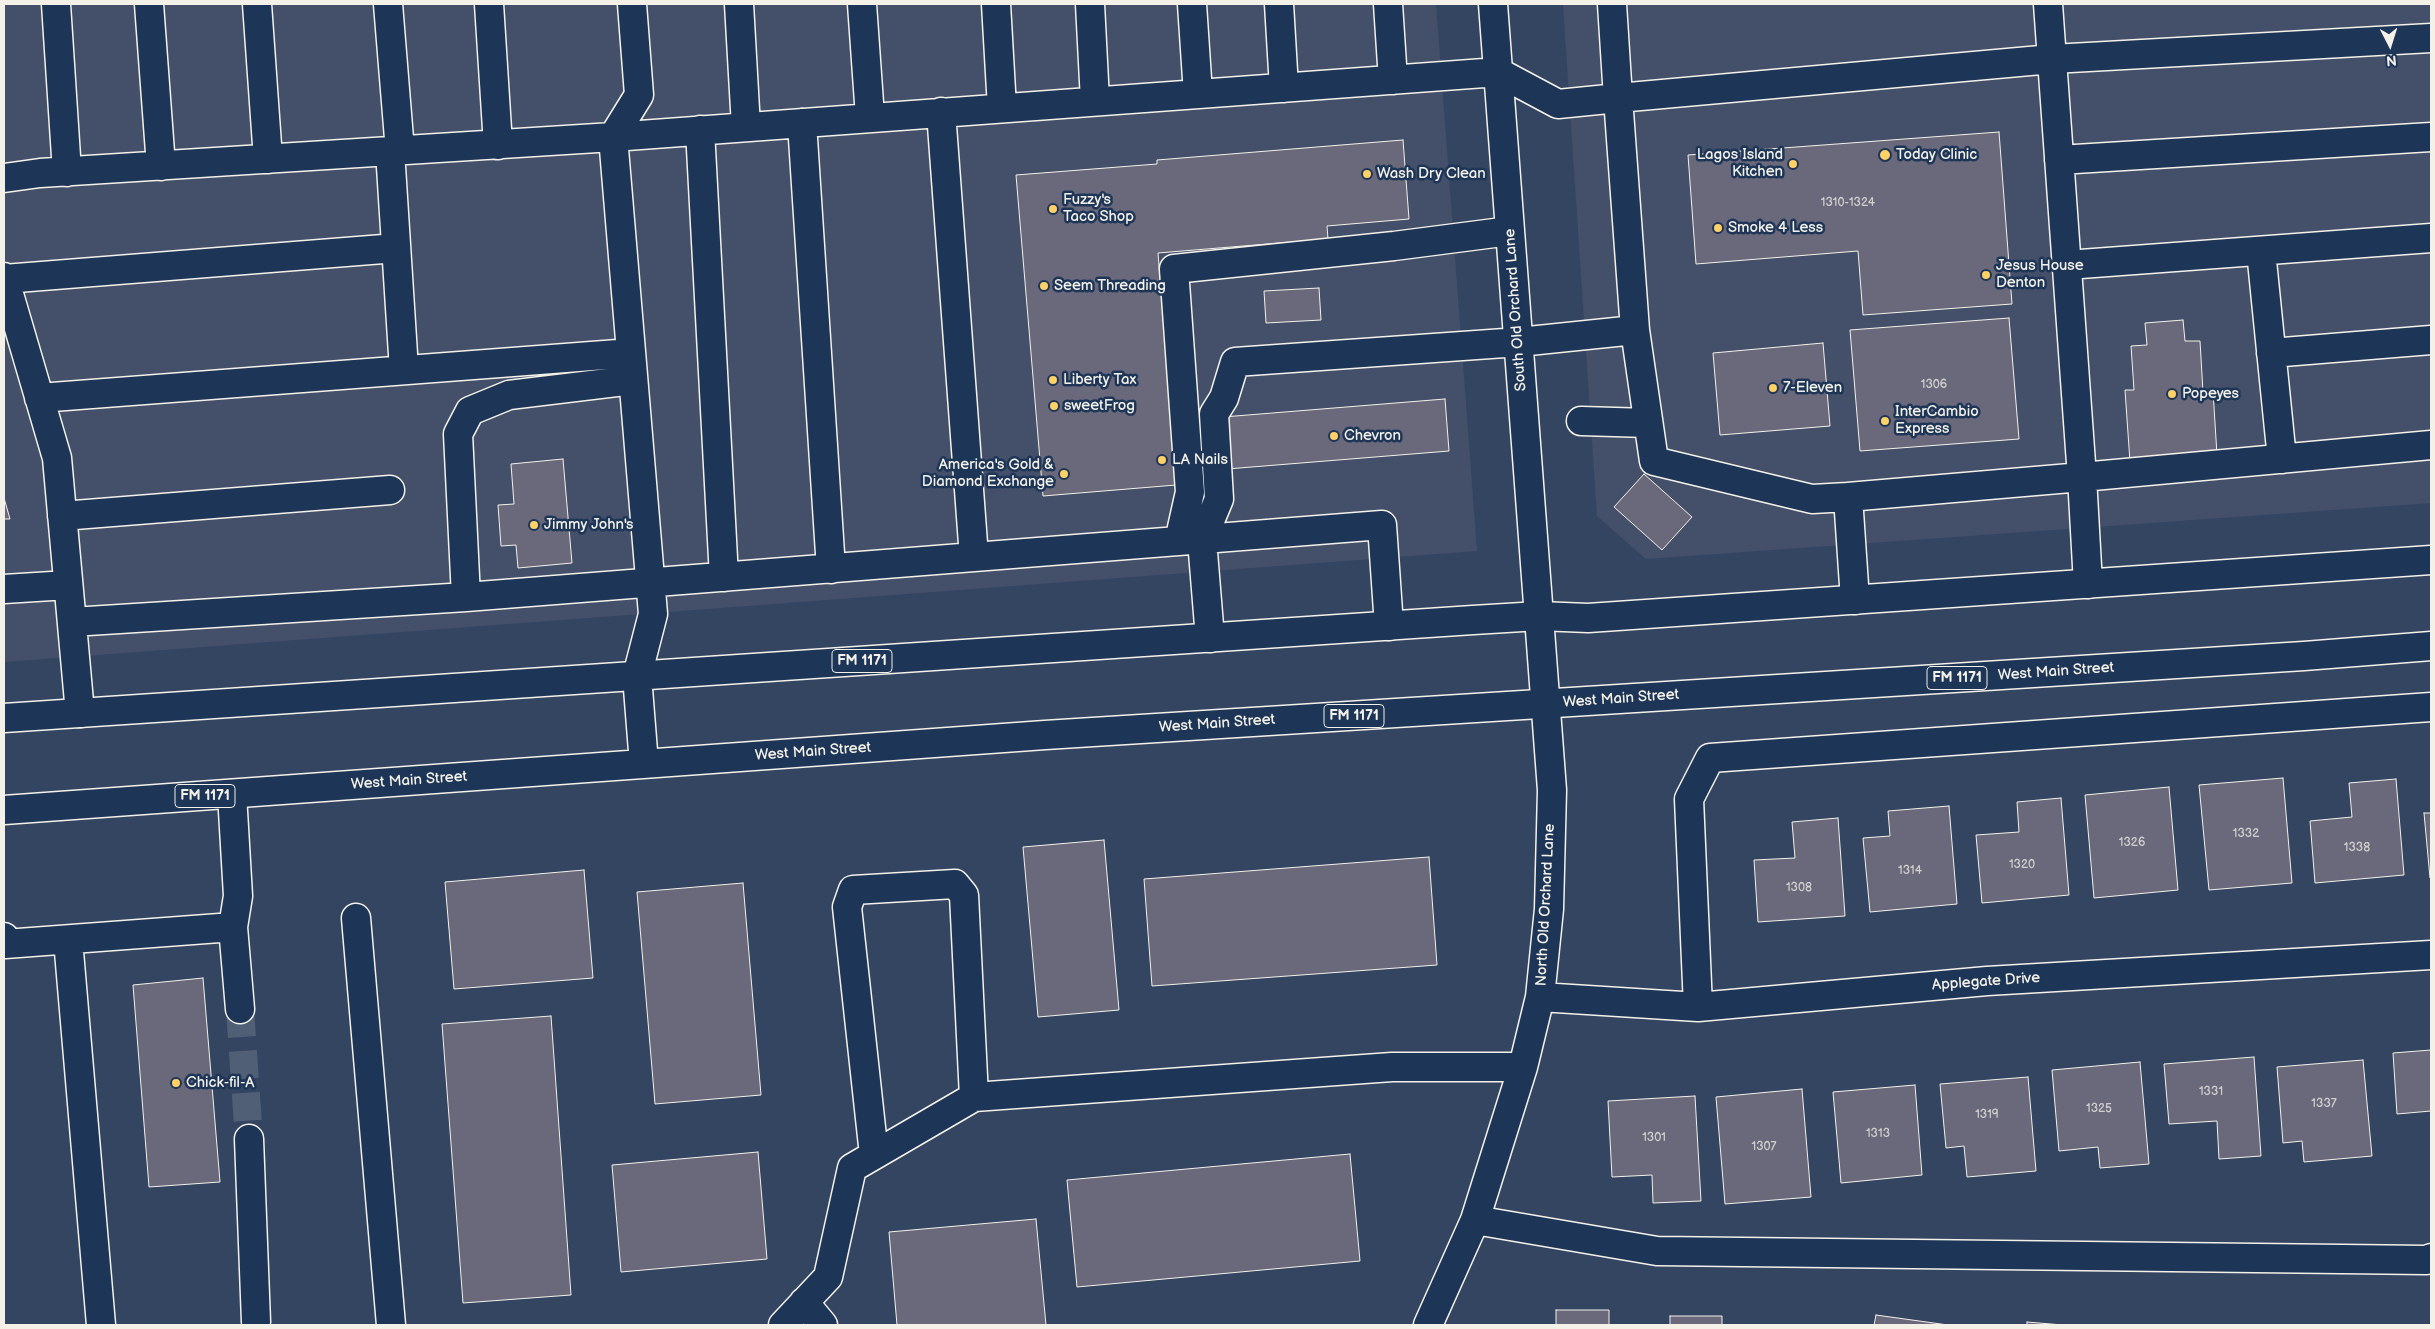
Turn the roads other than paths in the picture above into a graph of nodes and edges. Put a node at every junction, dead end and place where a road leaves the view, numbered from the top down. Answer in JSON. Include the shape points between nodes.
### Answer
{"nodes":[{"id":1,"x":56,"y":4,"type":"edge"},
{"id":2,"x":149,"y":4,"type":"edge"},
{"id":3,"x":258,"y":4,"type":"edge"},
{"id":4,"x":388,"y":4,"type":"edge"},
{"id":5,"x":489,"y":4,"type":"edge"},
{"id":6,"x":632,"y":4,"type":"edge"},
{"id":7,"x":739,"y":4,"type":"edge"},
{"id":8,"x":862,"y":4,"type":"edge"},
{"id":9,"x":996,"y":4,"type":"edge"},
{"id":10,"x":1090,"y":4,"type":"edge"},
{"id":11,"x":1192,"y":4,"type":"edge"},
{"id":12,"x":1279,"y":4,"type":"edge"},
{"id":13,"x":1388,"y":4,"type":"edge"},
{"id":14,"x":1493,"y":4,"type":"edge"},
{"id":15,"x":1612,"y":4,"type":"edge"},
{"id":16,"x":2048,"y":4,"type":"edge"},
{"id":17,"x":2431,"y":38,"type":"edge"},
{"id":18,"x":2052,"y":59,"type":"junction"},
{"id":19,"x":1498,"y":72,"type":"junction"},
{"id":20,"x":1393,"y":80,"type":"junction"},
{"id":21,"x":1284,"y":88,"type":"junction"},
{"id":22,"x":1198,"y":94,"type":"junction"},
{"id":23,"x":1618,"y":98,"type":"junction"},
{"id":24,"x":1095,"y":101,"type":"junction"},
{"id":25,"x":1002,"y":108,"type":"junction"},
{"id":26,"x":942,"y":112,"type":"junction"},
{"id":27,"x":870,"y":117,"type":"junction"},
{"id":28,"x":802,"y":123,"type":"junction"},
{"id":29,"x":746,"y":127,"type":"junction"},
{"id":30,"x":700,"y":130,"type":"junction"},
{"id":31,"x":613,"y":137,"type":"junction"},
{"id":32,"x":2431,"y":137,"type":"edge"},
{"id":33,"x":498,"y":145,"type":"junction"},
{"id":34,"x":395,"y":151,"type":"junction"},
{"id":35,"x":268,"y":159,"type":"junction"},
{"id":36,"x":2059,"y":160,"type":"junction"},
{"id":37,"x":161,"y":166,"type":"junction"},
{"id":38,"x":67,"y":172,"type":"junction"},
{"id":39,"x":4,"y":178,"type":"edge"},
{"id":40,"x":1510,"y":231,"type":"junction"},
{"id":41,"x":2431,"y":238,"type":"edge"},
{"id":42,"x":396,"y":248,"type":"junction"},
{"id":43,"x":2261,"y":251,"type":"junction"},
{"id":44,"x":2067,"y":265,"type":"junction"},
{"id":45,"x":4,"y":278,"type":"edge"},
{"id":46,"x":1635,"y":330,"type":"junction"},
{"id":47,"x":2431,"y":340,"type":"edge"},
{"id":48,"x":1519,"y":342,"type":"junction"},
{"id":49,"x":631,"y":353,"type":"junction"},
{"id":50,"x":2271,"y":354,"type":"junction"},
{"id":51,"x":404,"y":370,"type":"junction"},
{"id":52,"x":633,"y":380,"type":"junction"},
{"id":53,"x":39,"y":398,"type":"junction"},
{"id":54,"x":1581,"y":421,"type":"dead end"},
{"id":55,"x":1648,"y":423,"type":"junction"},
{"id":56,"x":2431,"y":445,"type":"edge"},
{"id":57,"x":2282,"y":459,"type":"junction"},
{"id":58,"x":2082,"y":478,"type":"junction"},
{"id":59,"x":390,"y":490,"type":"dead end"},
{"id":60,"x":1848,"y":497,"type":"junction"},
{"id":61,"x":62,"y":516,"type":"junction"},
{"id":62,"x":1190,"y":541,"type":"junction"},
{"id":63,"x":974,"y":557,"type":"junction"},
{"id":64,"x":2431,"y":560,"type":"edge"},
{"id":65,"x":832,"y":569,"type":"junction"},
{"id":66,"x":724,"y":577,"type":"junction"},
{"id":67,"x":651,"y":584,"type":"junction"},
{"id":68,"x":2088,"y":584,"type":"junction"},
{"id":69,"x":68,"y":585,"type":"junction"},
{"id":70,"x":4,"y":589,"type":"edge"},
{"id":71,"x":466,"y":597,"type":"junction"},
{"id":72,"x":1855,"y":600,"type":"junction"},
{"id":73,"x":1539,"y":616,"type":"junction"},
{"id":74,"x":72,"y":622,"type":"junction"},
{"id":75,"x":1389,"y":626,"type":"junction"},
{"id":76,"x":1210,"y":638,"type":"junction"},
{"id":77,"x":2431,"y":646,"type":"edge"},
{"id":78,"x":637,"y":676,"type":"junction"},
{"id":79,"x":1546,"y":704,"type":"junction"},
{"id":80,"x":2431,"y":707,"type":"edge"},
{"id":81,"x":80,"y":713,"type":"junction"},
{"id":82,"x":4,"y":718,"type":"edge"},
{"id":83,"x":644,"y":764,"type":"junction"},
{"id":84,"x":232,"y":794,"type":"junction"},
{"id":85,"x":4,"y":810,"type":"edge"},
{"id":86,"x":356,"y":918,"type":"dead end"},
{"id":87,"x":233,"y":926,"type":"junction"},
{"id":88,"x":68,"y":940,"type":"junction"},
{"id":89,"x":4,"y":942,"type":"edge"},
{"id":90,"x":2431,"y":955,"type":"edge"},
{"id":91,"x":1540,"y":997,"type":"junction"},
{"id":92,"x":1698,"y":1007,"type":"junction"},
{"id":93,"x":240,"y":1009,"type":"tunnel mouth"},
{"id":94,"x":1523,"y":1067,"type":"junction"},
{"id":95,"x":974,"y":1097,"type":"junction"},
{"id":96,"x":249,"y":1139,"type":"tunnel mouth"},
{"id":97,"x":874,"y":1155,"type":"junction"},
{"id":98,"x":1475,"y":1220,"type":"junction"},
{"id":99,"x":2431,"y":1258,"type":"edge"},
{"id":100,"x":804,"y":1302,"type":"junction"},
{"id":101,"x":256,"y":1322,"type":"dead end"},
{"id":102,"x":101,"y":1325,"type":"edge"},
{"id":103,"x":391,"y":1325,"type":"edge"},
{"id":104,"x":782,"y":1325,"type":"edge"},
{"id":105,"x":823,"y":1325,"type":"edge"},
{"id":106,"x":1428,"y":1325,"type":"edge"}],
"edges":[{"from":1,"to":38,"type":"main road"},
{"from":2,"to":37,"type":"main road"},
{"from":3,"to":35,"type":"main road"},
{"from":4,"to":34,"type":"main road"},
{"from":5,"to":33,"type":"main road"},
{"from":6,"to":31,"type":"main road","via":[[639,95]]},
{"from":7,"to":29,"type":"main road"},
{"from":8,"to":27,"type":"main road"},
{"from":9,"to":25,"type":"main road"},
{"from":10,"to":24,"type":"main road"},
{"from":11,"to":22,"type":"main road"},
{"from":12,"to":21,"type":"main road"},
{"from":13,"to":20,"type":"main road"},
{"from":14,"to":19,"type":"main road","name":"South Old Orchard Lane"},
{"from":15,"to":23,"type":"main road"},
{"from":16,"to":18,"type":"main road"},
{"from":17,"to":18,"type":"main road"},
{"from":18,"to":23,"type":"main road"},
{"from":18,"to":36,"type":"main road"},
{"from":19,"to":20,"type":"main road"},
{"from":19,"to":23,"type":"main road","via":[[1558,104]]},
{"from":19,"to":40,"type":"main road","name":"South Old Orchard Lane"},
{"from":20,"to":21,"type":"main road"},
{"from":21,"to":22,"type":"main road"},
{"from":22,"to":24,"type":"main road"},
{"from":23,"to":46,"type":"main road"},
{"from":24,"to":25,"type":"main road"},
{"from":25,"to":26,"type":"main road"},
{"from":26,"to":27,"type":"main road"},
{"from":26,"to":63,"type":"main road"},
{"from":27,"to":28,"type":"main road"},
{"from":28,"to":29,"type":"main road"},
{"from":28,"to":65,"type":"main road"},
{"from":29,"to":30,"type":"main road"},
{"from":30,"to":31,"type":"main road"},
{"from":30,"to":66,"type":"main road"},
{"from":31,"to":33,"type":"main road"},
{"from":31,"to":49,"type":"main road"},
{"from":32,"to":36,"type":"main road"},
{"from":33,"to":34,"type":"main road"},
{"from":34,"to":35,"type":"main road"},
{"from":34,"to":42,"type":"main road"},
{"from":35,"to":37,"type":"main road"},
{"from":36,"to":44,"type":"main road"},
{"from":37,"to":38,"type":"main road"},
{"from":38,"to":39,"type":"main road"},
{"from":40,"to":48,"type":"main road","name":"South Old Orchard Lane"},
{"from":40,"to":62,"type":"main road","via":[[1174,269],[1190,492]]},
{"from":41,"to":43,"type":"main road"},
{"from":42,"to":45,"type":"main road"},
{"from":42,"to":51,"type":"main road"},
{"from":43,"to":44,"type":"main road"},
{"from":43,"to":50,"type":"main road"},
{"from":44,"to":58,"type":"main road"},
{"from":45,"to":53,"type":"main road"},
{"from":46,"to":48,"type":"main road"},
{"from":46,"to":55,"type":"main road"},
{"from":47,"to":50,"type":"main road"},
{"from":48,"to":62,"type":"main road","via":[[1235,362],[1224,398],[1214,414],[1220,498]]},
{"from":48,"to":73,"type":"main road","name":"South Old Orchard Lane"},
{"from":49,"to":51,"type":"main road"},
{"from":49,"to":52,"type":"main road"},
{"from":50,"to":57,"type":"main road"},
{"from":51,"to":53,"type":"main road"},
{"from":52,"to":67,"type":"main road"},
{"from":52,"to":71,"type":"main road","via":[[509,395],[470,411],[458,434]]},
{"from":53,"to":61,"type":"main road","via":[[57,458]]},
{"from":54,"to":55,"type":"main road"},
{"from":55,"to":60,"type":"main road","via":[[1654,461],[1812,499]]},
{"from":56,"to":57,"type":"main road"},
{"from":57,"to":58,"type":"main road"},
{"from":58,"to":60,"type":"main road"},
{"from":58,"to":68,"type":"main road"},
{"from":59,"to":61,"type":"main road"},
{"from":60,"to":72,"type":"main road"},
{"from":61,"to":69,"type":"main road"},
{"from":62,"to":63,"type":"main road"},
{"from":62,"to":75,"type":"main road","via":[[1382,525]]},
{"from":62,"to":76,"type":"main road"},
{"from":63,"to":65,"type":"main road"},
{"from":64,"to":68,"type":"main road","number":"FM 1171"},
{"from":65,"to":66,"type":"main road"},
{"from":66,"to":67,"type":"main road"},
{"from":67,"to":71,"type":"main road"},
{"from":67,"to":78,"type":"main road","via":[[654,614]]},
{"from":68,"to":72,"type":"main road","number":"FM 1171"},
{"from":69,"to":70,"type":"main road"},
{"from":69,"to":74,"type":"main road"},
{"from":71,"to":74,"type":"main road"},
{"from":72,"to":73,"type":"main road","number":"FM 1171","via":[[1588,618]]},
{"from":73,"to":75,"type":"main road","number":"FM 1171"},
{"from":73,"to":79,"type":"main road","name":"North Old Orchard Lane"},
{"from":74,"to":81,"type":"main road"},
{"from":75,"to":76,"type":"main road","number":"FM 1171"},
{"from":76,"to":78,"type":"main road","number":"FM 1171"},
{"from":77,"to":79,"type":"main road","name":"West Main Street","number":"FM 1171"},
{"from":78,"to":81,"type":"main road","number":"FM 1171"},
{"from":78,"to":83,"type":"main road"},
{"from":79,"to":83,"type":"main road","name":"West Main Street","number":"FM 1171"},
{"from":79,"to":91,"type":"main road","name":"North Old Orchard Lane","via":[[1552,790],[1548,909]]},
{"from":80,"to":92,"type":"main road","via":[[1710,758],[1689,799]]},
{"from":81,"to":82,"type":"main road","number":"FM 1171"},
{"from":83,"to":84,"type":"main road","name":"West Main Street","number":"FM 1171"},
{"from":84,"to":85,"type":"main road","name":"West Main Street","number":"FM 1171"},
{"from":84,"to":87,"type":"main road","via":[[238,896]]},
{"from":86,"to":103,"type":"main road"},
{"from":87,"to":88,"type":"main road"},
{"from":87,"to":93,"type":"main road"},
{"from":88,"to":89,"type":"main road"},
{"from":88,"to":102,"type":"main road"},
{"from":90,"to":92,"type":"main road","name":"Applegate Drive","via":[[1987,981]]},
{"from":91,"to":92,"type":"main road","name":"Applegate Drive"},
{"from":91,"to":94,"type":"main road","name":"North Old Orchard Lane"},
{"from":94,"to":95,"type":"main road","via":[[1392,1067]]},
{"from":94,"to":98,"type":"main road","name":"North Old Orchard Lane"},
{"from":95,"to":97,"type":"main road"},
{"from":95,"to":97,"type":"main road","via":[[964,895],[955,884],[853,890],[847,907]]},
{"from":96,"to":101,"type":"main road"},
{"from":97,"to":100,"type":"main road","via":[[852,1168],[828,1277]]},
{"from":98,"to":99,"type":"main road","via":[[1657,1251]]},
{"from":98,"to":106,"type":"main road","name":"North Old Orchard Lane"},
{"from":100,"to":104,"type":"main road"},
{"from":100,"to":105,"type":"main road"}]}
